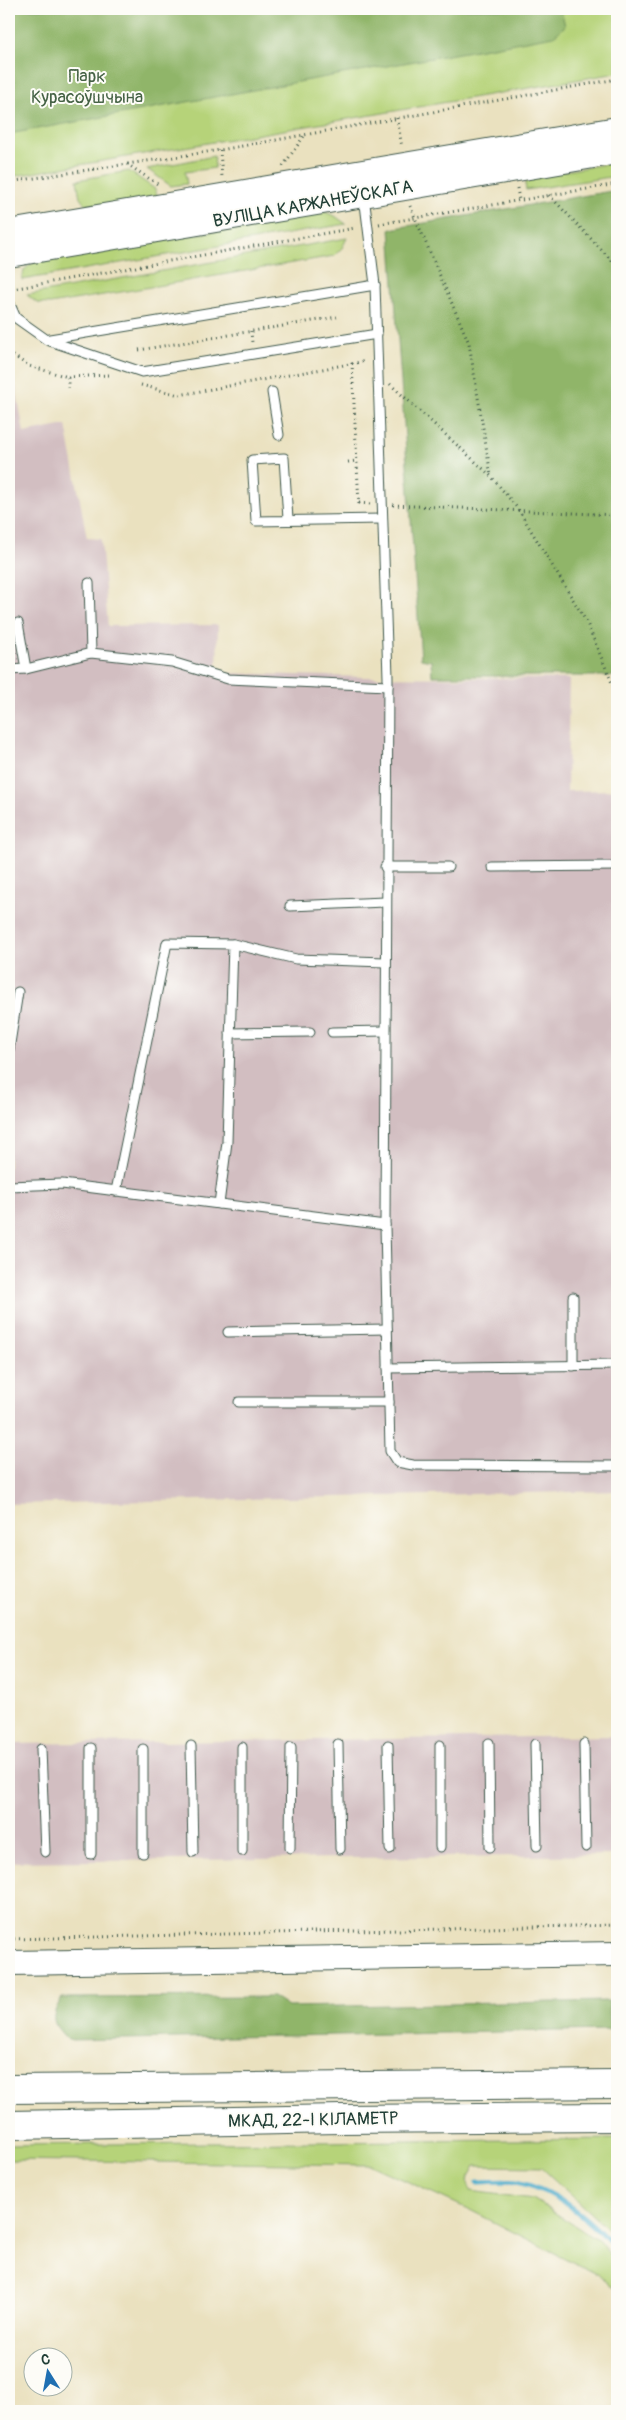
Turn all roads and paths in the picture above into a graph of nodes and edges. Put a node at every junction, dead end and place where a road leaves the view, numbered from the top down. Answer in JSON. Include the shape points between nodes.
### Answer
{"nodes":[{"id":1,"x":617,"y":80,"type":"edge"},
{"id":2,"x":398,"y":118,"type":"junction"},
{"id":3,"x":617,"y":129,"type":"edge"},
{"id":4,"x":304,"y":135,"type":"junction"},
{"id":5,"x":220,"y":150,"type":"junction"},
{"id":6,"x":617,"y":152,"type":"edge"},
{"id":7,"x":403,"y":155,"type":"dead end"},
{"id":8,"x":127,"y":163,"type":"junction"},
{"id":9,"x":277,"y":174,"type":"dead end"},
{"id":10,"x":9,"y":182,"type":"edge"},
{"id":11,"x":223,"y":183,"type":"dead end"},
{"id":12,"x":617,"y":184,"type":"edge"},
{"id":13,"x":162,"y":187,"type":"dead end"},
{"id":14,"x":364,"y":195,"type":"junction"},
{"id":15,"x":549,"y":195,"type":"junction"},
{"id":16,"x":410,"y":204,"type":"dead end"},
{"id":17,"x":414,"y":217,"type":"junction"},
{"id":18,"x":368,"y":226,"type":"junction"},
{"id":19,"x":9,"y":232,"type":"edge"},
{"id":20,"x":9,"y":255,"type":"edge"},
{"id":21,"x":617,"y":266,"type":"edge"},
{"id":22,"x":375,"y":285,"type":"junction"},
{"id":23,"x":9,"y":290,"type":"edge"},
{"id":24,"x":9,"y":302,"type":"edge"},
{"id":25,"x":337,"y":317,"type":"dead end"},
{"id":26,"x":377,"y":334,"type":"junction"},
{"id":27,"x":47,"y":340,"type":"junction"},
{"id":28,"x":139,"y":350,"type":"dead end"},
{"id":29,"x":9,"y":353,"type":"edge"},
{"id":30,"x":377,"y":360,"type":"junction"},
{"id":31,"x":352,"y":363,"type":"junction"},
{"id":32,"x":377,"y":372,"type":"junction"},
{"id":33,"x":115,"y":375,"type":"dead end"},
{"id":34,"x":68,"y":377,"type":"junction"},
{"id":35,"x":138,"y":384,"type":"dead end"},
{"id":36,"x":68,"y":388,"type":"dead end"},
{"id":37,"x":272,"y":392,"type":"dead end"},
{"id":38,"x":279,"y":435,"type":"dead end"},
{"id":39,"x":357,"y":461,"type":"junction"},
{"id":40,"x":348,"y":462,"type":"dead end"},
{"id":41,"x":491,"y":476,"type":"junction"},
{"id":42,"x":360,"y":504,"type":"junction"},
{"id":43,"x":381,"y":504,"type":"junction"},
{"id":44,"x":518,"y":509,"type":"junction"},
{"id":45,"x":617,"y":515,"type":"edge"},
{"id":46,"x":359,"y":518,"type":"junction"},
{"id":47,"x":288,"y":519,"type":"junction"},
{"id":48,"x":382,"y":519,"type":"junction"},
{"id":49,"x":89,"y":583,"type":"dead end"},
{"id":50,"x":18,"y":623,"type":"dead end"},
{"id":51,"x":91,"y":653,"type":"junction"},
{"id":52,"x":26,"y":669,"type":"junction"},
{"id":53,"x":9,"y":670,"type":"edge"},
{"id":54,"x":388,"y":686,"type":"junction"},
{"id":55,"x":617,"y":712,"type":"edge"},
{"id":56,"x":617,"y":866,"type":"edge"},
{"id":57,"x":385,"y":867,"type":"junction"},
{"id":58,"x":448,"y":867,"type":"dead end"},
{"id":59,"x":492,"y":867,"type":"dead end"},
{"id":60,"x":385,"y":902,"type":"junction"},
{"id":61,"x":290,"y":906,"type":"dead end"},
{"id":62,"x":233,"y":944,"type":"junction"},
{"id":63,"x":385,"y":962,"type":"junction"},
{"id":64,"x":18,"y":992,"type":"dead end"},
{"id":65,"x":385,"y":1031,"type":"junction"},
{"id":66,"x":310,"y":1032,"type":"dead end"},
{"id":67,"x":332,"y":1032,"type":"dead end"},
{"id":68,"x":230,"y":1033,"type":"junction"},
{"id":69,"x":9,"y":1050,"type":"edge"},
{"id":70,"x":9,"y":1186,"type":"edge"},
{"id":71,"x":116,"y":1191,"type":"junction"},
{"id":72,"x":219,"y":1204,"type":"junction"},
{"id":73,"x":385,"y":1225,"type":"junction"},
{"id":74,"x":573,"y":1297,"type":"dead end"},
{"id":75,"x":387,"y":1330,"type":"junction"},
{"id":76,"x":228,"y":1332,"type":"dead end"},
{"id":77,"x":617,"y":1365,"type":"edge"},
{"id":78,"x":574,"y":1366,"type":"junction"},
{"id":79,"x":388,"y":1368,"type":"junction"},
{"id":80,"x":240,"y":1402,"type":"dead end"},
{"id":81,"x":389,"y":1402,"type":"junction"},
{"id":82,"x":617,"y":1466,"type":"edge"},
{"id":83,"x":338,"y":1744,"type":"dead end"},
{"id":84,"x":489,"y":1744,"type":"dead end"},
{"id":85,"x":535,"y":1744,"type":"dead end"},
{"id":86,"x":584,"y":1744,"type":"dead end"},
{"id":87,"x":388,"y":1745,"type":"dead end"},
{"id":88,"x":440,"y":1745,"type":"dead end"},
{"id":89,"x":191,"y":1746,"type":"dead end"},
{"id":90,"x":242,"y":1747,"type":"dead end"},
{"id":91,"x":291,"y":1747,"type":"dead end"},
{"id":92,"x":91,"y":1748,"type":"dead end"},
{"id":93,"x":41,"y":1749,"type":"dead end"},
{"id":94,"x":143,"y":1749,"type":"dead end"},
{"id":95,"x":537,"y":1846,"type":"dead end"},
{"id":96,"x":440,"y":1847,"type":"dead end"},
{"id":97,"x":490,"y":1847,"type":"dead end"},
{"id":98,"x":586,"y":1847,"type":"dead end"},
{"id":99,"x":290,"y":1848,"type":"dead end"},
{"id":100,"x":340,"y":1849,"type":"dead end"},
{"id":101,"x":390,"y":1849,"type":"dead end"},
{"id":102,"x":242,"y":1851,"type":"dead end"},
{"id":103,"x":45,"y":1852,"type":"dead end"},
{"id":104,"x":193,"y":1852,"type":"dead end"},
{"id":105,"x":143,"y":1853,"type":"dead end"},
{"id":106,"x":91,"y":1854,"type":"dead end"},
{"id":107,"x":617,"y":1925,"type":"edge"},
{"id":108,"x":9,"y":1939,"type":"edge"},
{"id":109,"x":617,"y":1954,"type":"edge"},
{"id":110,"x":9,"y":1963,"type":"edge"},
{"id":111,"x":617,"y":2084,"type":"edge"},
{"id":112,"x":9,"y":2089,"type":"edge"},
{"id":113,"x":617,"y":2117,"type":"edge"},
{"id":114,"x":9,"y":2125,"type":"edge"}],
"edges":[{"from":1,"to":2,"type":"path"},
{"from":2,"to":4,"type":"path"},
{"from":2,"to":7,"type":"path"},
{"from":3,"to":19,"type":"main road","name":"ВУЛІЦА КАРЖАНЕЎСКАГА"},
{"from":4,"to":5,"type":"path"},
{"from":4,"to":9,"type":"path"},
{"from":5,"to":8,"type":"path"},
{"from":5,"to":11,"type":"path"},
{"from":6,"to":14,"type":"main road","name":"ВУЛІЦА КАРЖАНЕЎСКАГА"},
{"from":8,"to":10,"type":"path"},
{"from":8,"to":13,"type":"path"},
{"from":12,"to":15,"type":"path"},
{"from":14,"to":18,"type":"lane"},
{"from":14,"to":20,"type":"main road","name":"ВУЛІЦА КАРЖАНЕЎСКАГА"},
{"from":15,"to":17,"type":"path"},
{"from":15,"to":21,"type":"path"},
{"from":16,"to":17,"type":"path"},
{"from":17,"to":18,"type":"path"},
{"from":17,"to":41,"type":"path","via":[[469,343]]},
{"from":18,"to":22,"type":"lane"},
{"from":18,"to":23,"type":"path"},
{"from":22,"to":26,"type":"lane"},
{"from":22,"to":27,"type":"lane"},
{"from":24,"to":27,"type":"lane","via":[[16,318]]},
{"from":25,"to":28,"type":"path"},
{"from":26,"to":27,"type":"lane","via":[[142,372]]},
{"from":26,"to":30,"type":"lane"},
{"from":29,"to":34,"type":"path","via":[[29,366]]},
{"from":30,"to":31,"type":"path"},
{"from":30,"to":32,"type":"lane"},
{"from":31,"to":35,"type":"path","via":[[179,395]]},
{"from":31,"to":39,"type":"path"},
{"from":32,"to":41,"type":"path"},
{"from":32,"to":43,"type":"lane"},
{"from":33,"to":34,"type":"path"},
{"from":34,"to":36,"type":"path"},
{"from":37,"to":38,"type":"lane"},
{"from":39,"to":40,"type":"path"},
{"from":39,"to":42,"type":"path"},
{"from":41,"to":44,"type":"path"},
{"from":42,"to":43,"type":"path"},
{"from":42,"to":46,"type":"path"},
{"from":43,"to":44,"type":"path"},
{"from":43,"to":48,"type":"lane"},
{"from":44,"to":45,"type":"path"},
{"from":44,"to":55,"type":"path","via":[[586,621],[615,690]]},
{"from":46,"to":47,"type":"lane"},
{"from":46,"to":48,"type":"lane"},
{"from":47,"to":47,"type":"lane","via":[[256,521],[252,460],[284,458]]},
{"from":48,"to":54,"type":"lane"},
{"from":49,"to":51,"type":"lane"},
{"from":50,"to":52,"type":"lane"},
{"from":51,"to":52,"type":"lane"},
{"from":51,"to":54,"type":"lane","via":[[172,662],[228,679]]},
{"from":52,"to":53,"type":"lane"},
{"from":54,"to":57,"type":"lane"},
{"from":56,"to":59,"type":"lane"},
{"from":57,"to":58,"type":"lane"},
{"from":57,"to":60,"type":"lane"},
{"from":60,"to":61,"type":"lane"},
{"from":60,"to":63,"type":"lane"},
{"from":62,"to":63,"type":"lane","via":[[296,960]]},
{"from":62,"to":68,"type":"lane"},
{"from":62,"to":71,"type":"lane","via":[[167,944]]},
{"from":63,"to":65,"type":"lane"},
{"from":64,"to":69,"type":"lane"},
{"from":65,"to":67,"type":"lane"},
{"from":65,"to":73,"type":"lane"},
{"from":66,"to":68,"type":"lane"},
{"from":68,"to":72,"type":"lane","via":[[227,1142]]},
{"from":70,"to":71,"type":"lane","via":[[62,1184]]},
{"from":71,"to":72,"type":"lane"},
{"from":72,"to":73,"type":"lane"},
{"from":73,"to":75,"type":"lane"},
{"from":74,"to":78,"type":"lane"},
{"from":75,"to":76,"type":"lane"},
{"from":75,"to":79,"type":"lane"},
{"from":77,"to":78,"type":"lane"},
{"from":78,"to":79,"type":"lane"},
{"from":79,"to":81,"type":"lane"},
{"from":80,"to":81,"type":"lane"},
{"from":81,"to":82,"type":"lane","via":[[390,1451],[397,1462],[413,1465]]},
{"from":83,"to":100,"type":"lane"},
{"from":84,"to":97,"type":"lane"},
{"from":85,"to":95,"type":"lane"},
{"from":86,"to":98,"type":"lane"},
{"from":87,"to":101,"type":"lane"},
{"from":88,"to":96,"type":"lane"},
{"from":89,"to":104,"type":"lane"},
{"from":90,"to":102,"type":"lane"},
{"from":91,"to":99,"type":"lane"},
{"from":92,"to":106,"type":"lane"},
{"from":93,"to":103,"type":"lane"},
{"from":94,"to":105,"type":"lane"},
{"from":107,"to":108,"type":"path"},
{"from":109,"to":110,"type":"main road"},
{"from":111,"to":112,"type":"highway","name":"МКАД, 22-І КІЛАМЕТР"},
{"from":113,"to":114,"type":"highway","name":"МКАД, 22-І КІЛАМЕТР"}]}
